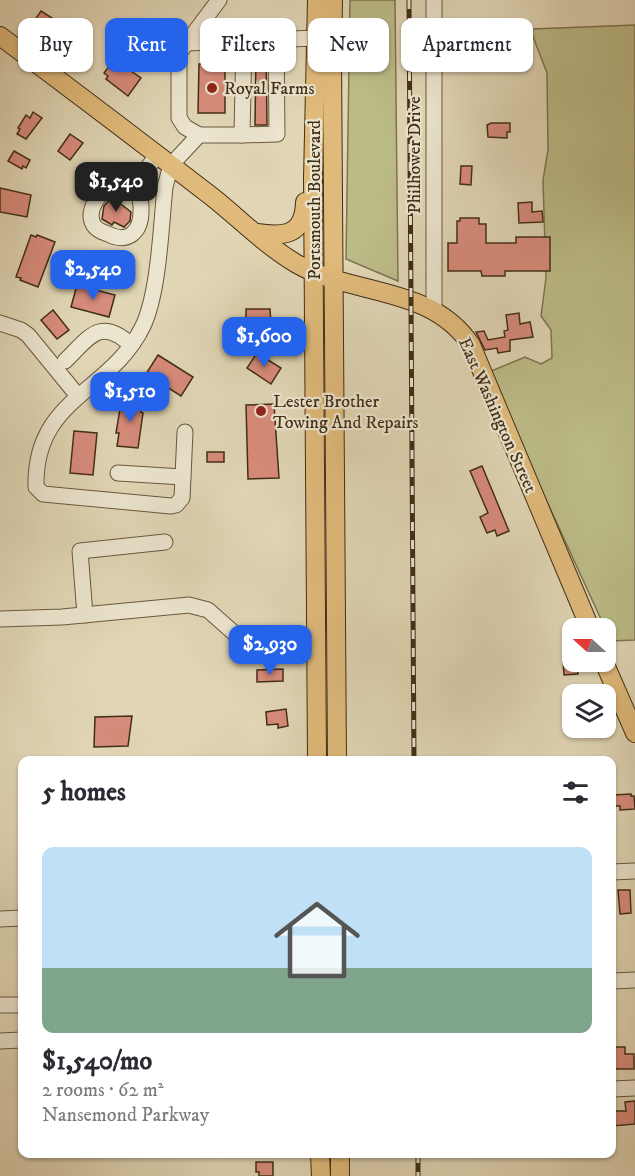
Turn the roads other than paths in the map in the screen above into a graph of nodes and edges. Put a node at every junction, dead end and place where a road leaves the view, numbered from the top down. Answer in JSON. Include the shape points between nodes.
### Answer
{"nodes":[{"id":1,"x":219,"y":0,"type":"edge"},
{"id":2,"x":317,"y":0,"type":"edge"},
{"id":3,"x":333,"y":0,"type":"edge"},
{"id":4,"x":434,"y":0,"type":"edge"},
{"id":5,"x":317,"y":18,"type":"edge"},
{"id":6,"x":0,"y":36,"type":"edge"},
{"id":7,"x":188,"y":42,"type":"edge"},
{"id":8,"x":179,"y":72,"type":"edge"},
{"id":9,"x":255,"y":72,"type":"edge"},
{"id":10,"x":266,"y":72,"type":"edge"},
{"id":11,"x":315,"y":72,"type":"edge"},
{"id":12,"x":261,"y":88,"type":"junction"},
{"id":13,"x":314,"y":132,"type":"junction"},
{"id":14,"x":199,"y":135,"type":"junction"},
{"id":15,"x":242,"y":135,"type":"junction"},
{"id":16,"x":164,"y":160,"type":"junction"},
{"id":17,"x":136,"y":184,"type":"dead end"},
{"id":18,"x":257,"y":233,"type":"junction"},
{"id":19,"x":313,"y":272,"type":"junction"},
{"id":20,"x":334,"y":279,"type":"junction"},
{"id":21,"x":434,"y":310,"type":"junction"},
{"id":22,"x":0,"y":323,"type":"edge"},
{"id":23,"x":131,"y":345,"type":"junction"},
{"id":24,"x":65,"y":361,"type":"dead end"},
{"id":25,"x":78,"y":396,"type":"junction"},
{"id":26,"x":185,"y":432,"type":"dead end"},
{"id":27,"x":118,"y":473,"type":"dead end"},
{"id":28,"x":183,"y":477,"type":"junction"},
{"id":29,"x":165,"y":542,"type":"dead end"},
{"id":30,"x":85,"y":615,"type":"junction"},
{"id":31,"x":586,"y":618,"type":"edge"},
{"id":32,"x":0,"y":619,"type":"edge"},
{"id":33,"x":316,"y":634,"type":"junction"},
{"id":34,"x":337,"y":665,"type":"junction"},
{"id":35,"x":316,"y":666,"type":"junction"},
{"id":36,"x":608,"y":672,"type":"edge"},
{"id":37,"x":635,"y":733,"type":"edge"},
{"id":38,"x":317,"y":756,"type":"edge"},
{"id":39,"x":337,"y":756,"type":"edge"},
{"id":40,"x":635,"y":871,"type":"edge"},
{"id":41,"x":616,"y":872,"type":"edge"},
{"id":42,"x":18,"y":918,"type":"edge"},
{"id":43,"x":0,"y":919,"type":"edge"},
{"id":44,"x":635,"y":980,"type":"edge"},
{"id":45,"x":616,"y":981,"type":"edge"},
{"id":46,"x":0,"y":1005,"type":"edge"},
{"id":47,"x":18,"y":1005,"type":"edge"},
{"id":48,"x":18,"y":1040,"type":"edge"},
{"id":49,"x":0,"y":1041,"type":"edge"},
{"id":50,"x":635,"y":1088,"type":"edge"},
{"id":51,"x":616,"y":1089,"type":"edge"},
{"id":52,"x":320,"y":1166,"type":"edge"},
{"id":53,"x":340,"y":1166,"type":"edge"}],
"edges":[{"from":1,"to":7,"type":"street"},
{"from":2,"to":5,"type":"main road","name":"Portsmouth Boulevard"},
{"from":3,"to":20,"type":"main road","name":"Portsmouth Boulevard"},
{"from":4,"to":21,"type":"street","name":"Philhower Drive"},
{"from":6,"to":16,"type":"main road","name":"East Washington Street"},
{"from":8,"to":14,"type":"street","via":[[179,118],[185,128]]},
{"from":9,"to":12,"type":"street"},
{"from":10,"to":12,"type":"street"},
{"from":11,"to":13,"type":"main road","name":"Portsmouth Boulevard"},
{"from":12,"to":15,"type":"street"},
{"from":12,"to":15,"type":"street","via":[[277,134]]},
{"from":13,"to":18,"type":"main road","via":[[305,177],[303,220],[284,235]]},
{"from":13,"to":19,"type":"main road","name":"Portsmouth Boulevard"},
{"from":14,"to":15,"type":"street"},
{"from":14,"to":16,"type":"street"},
{"from":16,"to":17,"type":"street"},
{"from":16,"to":18,"type":"main road","name":"East Washington Street"},
{"from":16,"to":23,"type":"street","via":[[165,187],[150,307]]},
{"from":18,"to":19,"type":"main road","name":"East Washington Street"},
{"from":19,"to":20,"type":"main road","name":"East Washington Street"},
{"from":19,"to":33,"type":"main road","name":"Portsmouth Boulevard"},
{"from":20,"to":21,"type":"main road","name":"East Washington Street"},
{"from":20,"to":34,"type":"main road","name":"Portsmouth Boulevard"},
{"from":21,"to":31,"type":"main road","name":"East Washington Street","via":[[453,323],[471,345]]},
{"from":22,"to":25,"type":"street","via":[[28,336]]},
{"from":23,"to":24,"type":"street","via":[[108,330],[99,331]]},
{"from":23,"to":25,"type":"street","via":[[120,360]]},
{"from":25,"to":28,"type":"street","via":[[64,408],[39,449],[39,491],[171,506],[180,503]]},
{"from":26,"to":28,"type":"street"},
{"from":27,"to":28,"type":"street"},
{"from":29,"to":30,"type":"street","via":[[80,551]]},
{"from":30,"to":32,"type":"street"},
{"from":30,"to":33,"type":"street","via":[[189,605],[208,610],[234,633],[255,643]]},
{"from":33,"to":35,"type":"main road","name":"Portsmouth Boulevard"},
{"from":34,"to":35,"type":"street"},
{"from":34,"to":39,"type":"main road","name":"Portsmouth Boulevard"},
{"from":35,"to":38,"type":"main road","name":"Portsmouth Boulevard"},
{"from":36,"to":37,"type":"main road"},
{"from":40,"to":41,"type":"street"},
{"from":42,"to":43,"type":"street"},
{"from":44,"to":45,"type":"street"},
{"from":46,"to":47,"type":"street"},
{"from":48,"to":49,"type":"street"},
{"from":50,"to":51,"type":"street"},
{"from":52,"to":53,"type":"street"}]}
